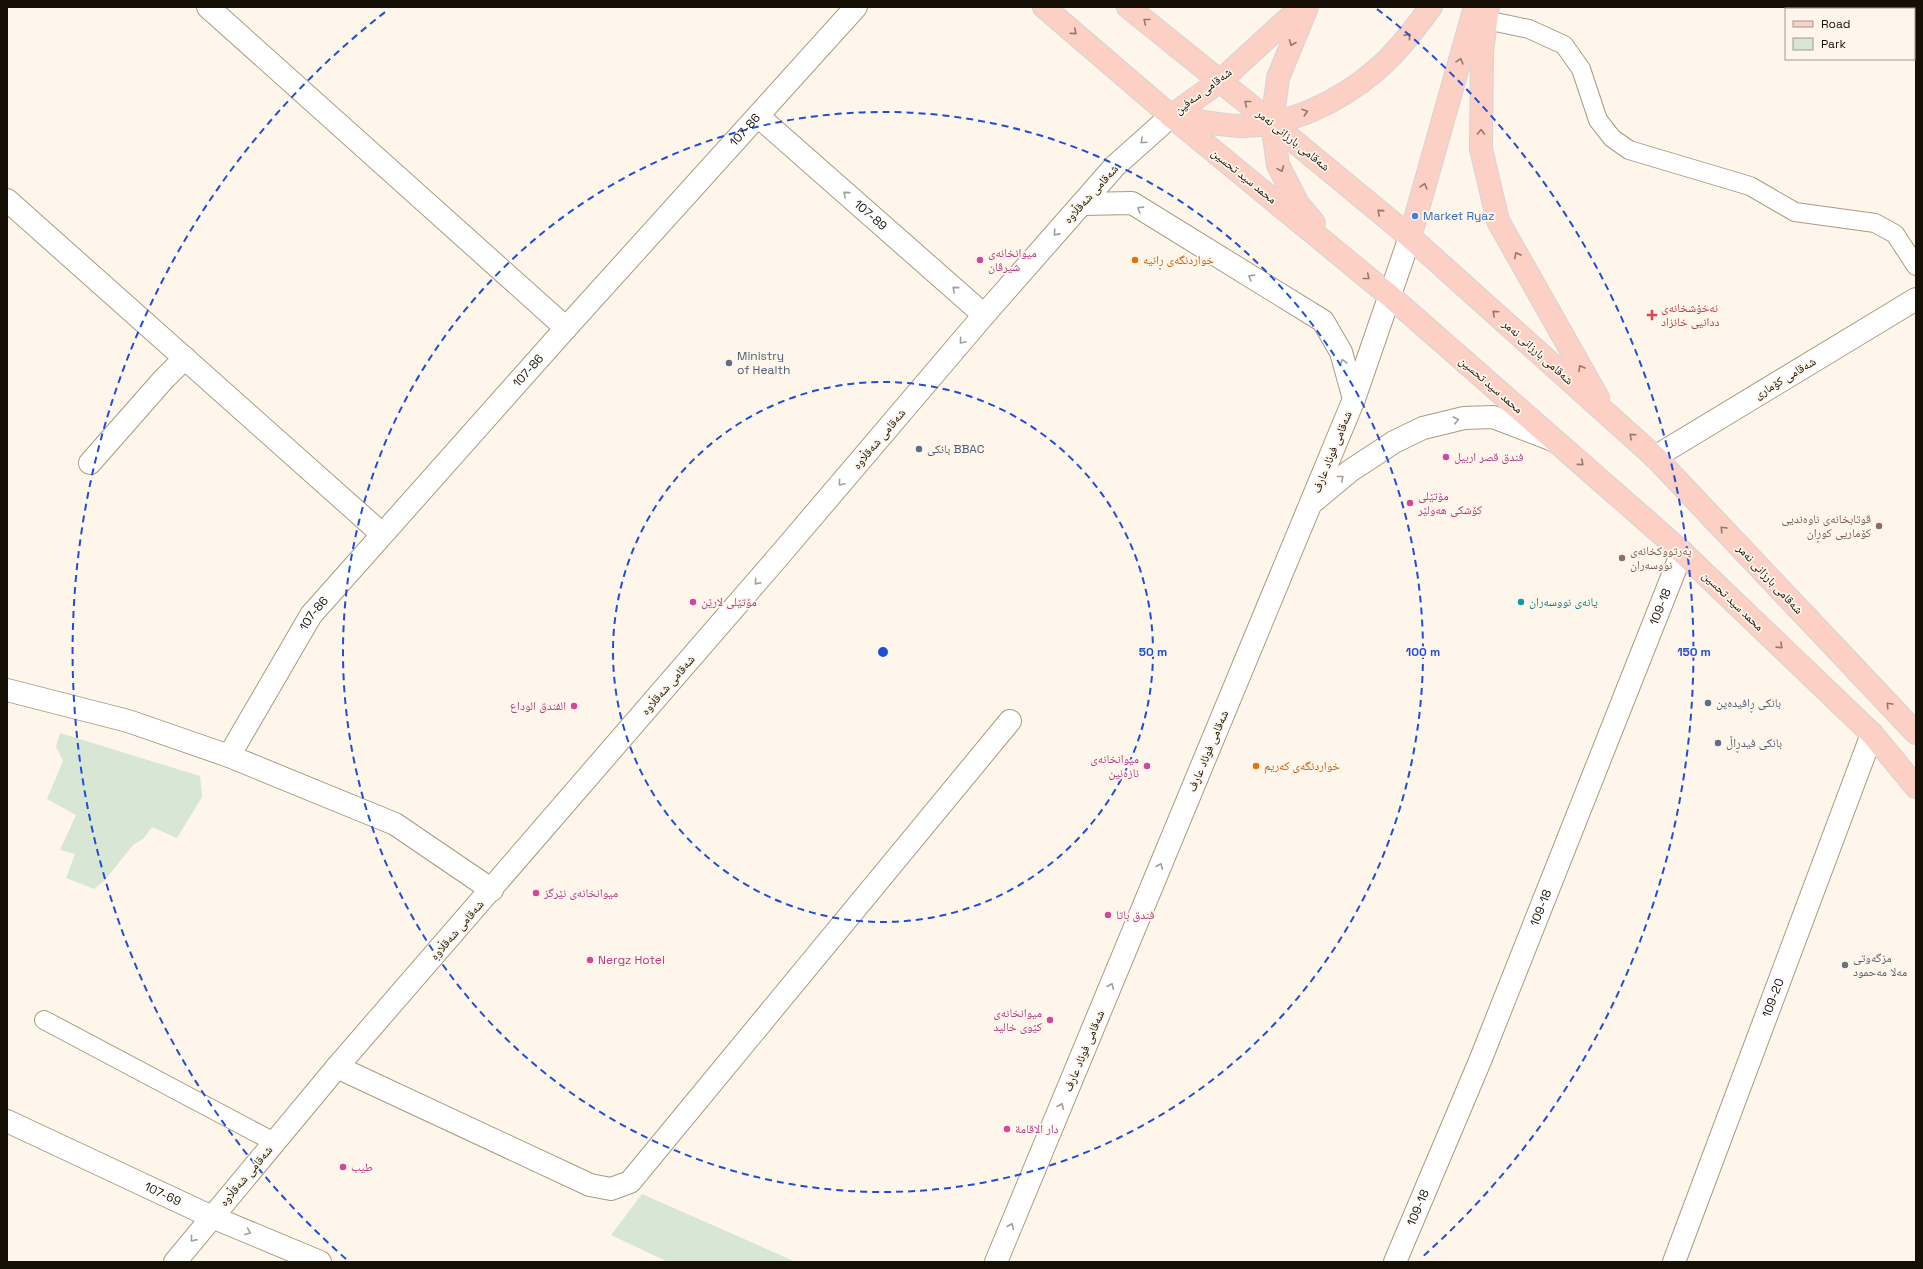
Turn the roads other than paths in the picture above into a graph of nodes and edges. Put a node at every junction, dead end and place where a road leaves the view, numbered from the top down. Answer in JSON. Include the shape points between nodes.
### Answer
{"nodes":[{"id":1,"x":208,"y":7,"type":"edge"},
{"id":2,"x":856,"y":7,"type":"edge"},
{"id":3,"x":1044,"y":7,"type":"edge"},
{"id":4,"x":1128,"y":7,"type":"edge"},
{"id":5,"x":1301,"y":7,"type":"edge"},
{"id":6,"x":1307,"y":7,"type":"edge"},
{"id":7,"x":1431,"y":7,"type":"edge"},
{"id":8,"x":1483,"y":11,"type":"edge"},
{"id":9,"x":1220,"y":81,"type":"junction"},
{"id":10,"x":758,"y":116,"type":"junction"},
{"id":11,"x":1171,"y":116,"type":"junction"},
{"id":12,"x":1272,"y":123,"type":"junction"},
{"id":13,"x":7,"y":200,"type":"edge"},
{"id":14,"x":1082,"y":204,"type":"junction"},
{"id":15,"x":1410,"y":237,"type":"junction"},
{"id":16,"x":1341,"y":256,"type":"junction"},
{"id":17,"x":1916,"y":266,"type":"edge"},
{"id":18,"x":1390,"y":296,"type":"junction"},
{"id":19,"x":1916,"y":299,"type":"edge"},
{"id":20,"x":984,"y":315,"type":"junction"},
{"id":21,"x":566,"y":328,"type":"junction"},
{"id":22,"x":185,"y":358,"type":"junction"},
{"id":23,"x":1354,"y":399,"type":"junction"},
{"id":24,"x":1607,"y":414,"type":"junction"},
{"id":25,"x":1556,"y":442,"type":"junction"},
{"id":26,"x":1655,"y":457,"type":"junction"},
{"id":27,"x":90,"y":463,"type":"dead end"},
{"id":28,"x":1311,"y":503,"type":"junction"},
{"id":29,"x":382,"y":534,"type":"junction"},
{"id":30,"x":1682,"y":552,"type":"junction"},
{"id":31,"x":7,"y":690,"type":"edge"},
{"id":32,"x":1010,"y":721,"type":"dead end"},
{"id":33,"x":1916,"y":733,"type":"edge"},
{"id":34,"x":1872,"y":734,"type":"junction"},
{"id":35,"x":229,"y":756,"type":"junction"},
{"id":36,"x":1916,"y":787,"type":"edge"},
{"id":37,"x":492,"y":890,"type":"junction"},
{"id":38,"x":44,"y":1020,"type":"dead end"},
{"id":39,"x":337,"y":1067,"type":"junction"},
{"id":40,"x":7,"y":1121,"type":"edge"},
{"id":41,"x":274,"y":1142,"type":"junction"},
{"id":42,"x":212,"y":1216,"type":"junction"},
{"id":43,"x":175,"y":1262,"type":"edge"},
{"id":44,"x":320,"y":1262,"type":"edge"},
{"id":45,"x":996,"y":1262,"type":"edge"},
{"id":46,"x":1395,"y":1262,"type":"edge"},
{"id":47,"x":1674,"y":1262,"type":"edge"}],
"edges":[{"from":1,"to":21,"type":"street"},
{"from":2,"to":10,"type":"street","name":"107-86"},
{"from":3,"to":11,"type":"main road","name":"محمد سید تحسین","one_way":true},
{"from":9,"to":4,"type":"main road","name":"شەقامی بارزانی نەمر","one_way":true},
{"from":5,"to":9,"type":"main road","name":"شەقامی سەفین"},
{"from":6,"to":12,"type":"main road","one_way":true,"via":[[1278,78]]},
{"from":12,"to":7,"type":"main road","name":"شەقامی سەفین","one_way":true,"via":[[1311,111],[1345,93],[1375,71],[1401,45]]},
{"from":15,"to":8,"type":"main road","one_way":true},
{"from":8,"to":17,"type":"lane","via":[[1564,45],[1581,69],[1598,120],[1612,138],[1629,150],[1750,186],[1795,212],[1875,223],[1895,234]]},
{"from":24,"to":8,"type":"main road","one_way":true,"via":[[1498,221],[1481,149]]},
{"from":9,"to":11,"type":"main road","name":"شەقامی سەفین"},
{"from":12,"to":9,"type":"main road","name":"شەقامی بارزانی نەمر","one_way":true},
{"from":20,"to":10,"type":"street","name":"107-89","one_way":true},
{"from":10,"to":21,"type":"street","name":"107-86"},
{"from":11,"to":12,"type":"main road","name":"شەقامی سەفین","via":[[1217,124]]},
{"from":11,"to":14,"type":"street","name":"شەقامی شەقڵاوە","one_way":true,"via":[[1115,166]]},
{"from":11,"to":16,"type":"main road","name":"محمد سید تحسین"},
{"from":15,"to":12,"type":"main road","name":"شەقامی بارزانی نەمر","one_way":true},
{"from":12,"to":16,"type":"main road","one_way":true,"via":[[1278,165],[1298,204]]},
{"from":13,"to":22,"type":"street"},
{"from":14,"to":20,"type":"street","name":"شەقامی شەقڵاوە","one_way":true},
{"from":23,"to":14,"type":"street","one_way":true,"via":[[1341,352],[1323,321],[1132,203]]},
{"from":15,"to":18,"type":"street","name":"شەقامی فوئاد عارف"},
{"from":24,"to":15,"type":"main road","name":"شەقامی بارزانی نەمر","one_way":true},
{"from":16,"to":18,"type":"main road","name":"محمد سید تحسین","one_way":true},
{"from":18,"to":23,"type":"street","name":"شەقامی فوئاد عارف"},
{"from":18,"to":25,"type":"main road","name":"محمد سید تحسین"},
{"from":19,"to":26,"type":"street","name":"شەقامی کۆماری"},
{"from":20,"to":37,"type":"street","name":"شەقامی شەقڵاوە","one_way":true},
{"from":21,"to":29,"type":"street","name":"107-86"},
{"from":22,"to":27,"type":"street"},
{"from":22,"to":29,"type":"street"},
{"from":23,"to":28,"type":"street","name":"شەقامی فوئاد عارف"},
{"from":26,"to":24,"type":"main road","name":"شەقامی بارزانی نەمر","one_way":true},
{"from":28,"to":25,"type":"street","one_way":true,"via":[[1350,471],[1388,446],[1423,428],[1464,418],[1493,417]]},
{"from":25,"to":30,"type":"main road","name":"محمد سید تحسین","one_way":true},
{"from":33,"to":26,"type":"main road","name":"شەقامی بارزانی نەمر","one_way":true},
{"from":45,"to":28,"type":"street","name":"شەقامی فوئاد عارف","one_way":true},
{"from":29,"to":35,"type":"street","name":"107-86","via":[[311,615]]},
{"from":30,"to":34,"type":"main road","name":"محمد سید تحسین","one_way":true},
{"from":30,"to":46,"type":"street","name":"109-18","via":[[1480,1061]]},
{"from":31,"to":35,"type":"street","via":[[128,721]]},
{"from":32,"to":39,"type":"street","via":[[630,1182],[611,1189],[590,1185]]},
{"from":34,"to":36,"type":"main road","name":"محمد سید تحسین"},
{"from":34,"to":47,"type":"street","name":"109-20"},
{"from":35,"to":37,"type":"street","via":[[394,824]]},
{"from":37,"to":39,"type":"street","name":"شەقامی شەقڵاوە"},
{"from":38,"to":41,"type":"lane"},
{"from":39,"to":41,"type":"street","name":"شەقامی شەقڵاوە"},
{"from":40,"to":42,"type":"street","name":"107-69"},
{"from":41,"to":42,"type":"street","name":"شەقامی شەقڵاوە"},
{"from":42,"to":43,"type":"street","name":"شەقامی شەقڵاوە","one_way":true},
{"from":42,"to":44,"type":"street","name":"107-69","one_way":true}]}
